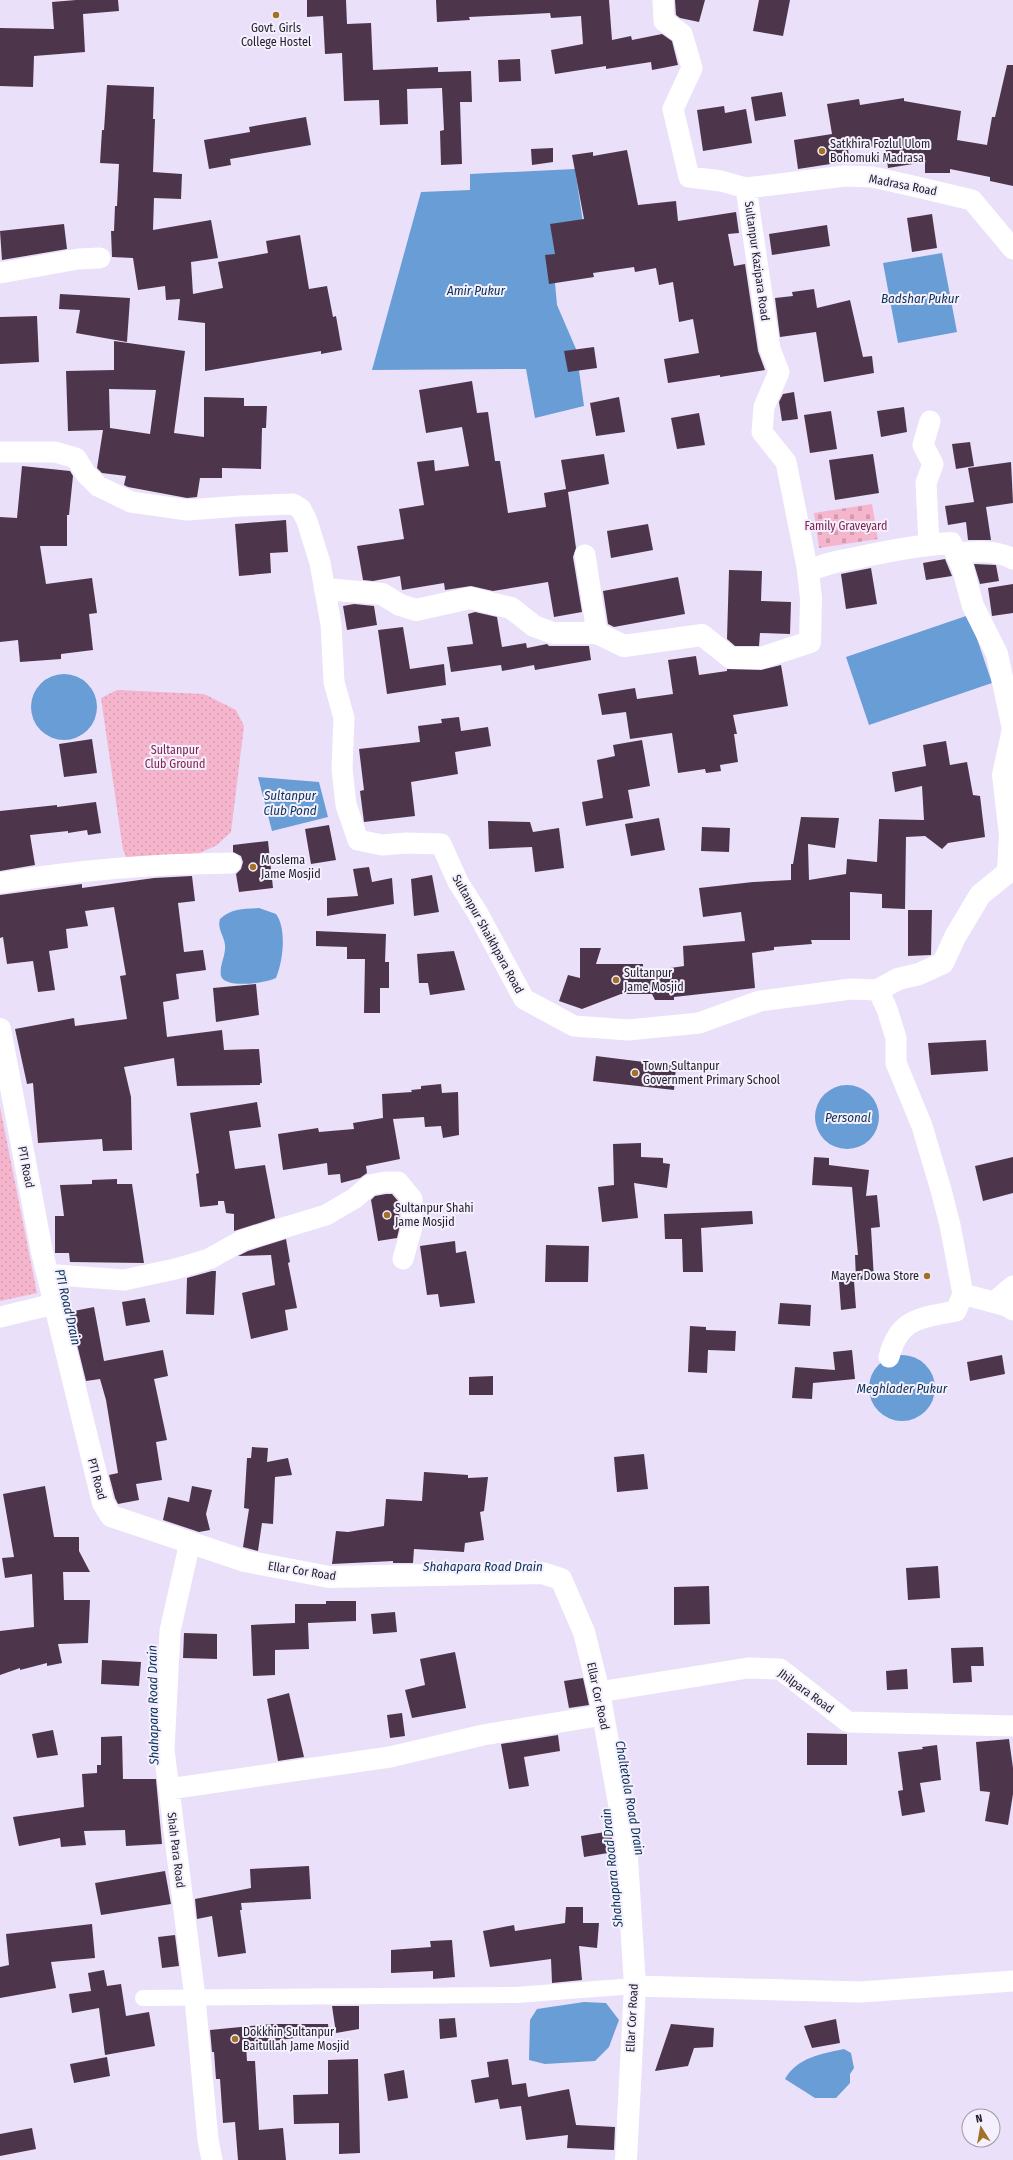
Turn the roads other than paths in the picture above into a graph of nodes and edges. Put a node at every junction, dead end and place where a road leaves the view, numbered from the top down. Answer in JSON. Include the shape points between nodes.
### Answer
{"nodes":[{"id":1,"x":663,"y":0,"type":"edge"},
{"id":2,"x":746,"y":188,"type":"junction"},
{"id":3,"x":1013,"y":249,"type":"edge"},
{"id":4,"x":100,"y":258,"type":"dead end"},
{"id":5,"x":0,"y":273,"type":"edge"},
{"id":6,"x":930,"y":421,"type":"dead end"},
{"id":7,"x":0,"y":452,"type":"edge"},
{"id":8,"x":929,"y":544,"type":"junction"},
{"id":9,"x":956,"y":553,"type":"junction"},
{"id":10,"x":585,"y":555,"type":"dead end"},
{"id":11,"x":1013,"y":559,"type":"edge"},
{"id":12,"x":808,"y":572,"type":"junction"},
{"id":13,"x":324,"y":589,"type":"junction"},
{"id":14,"x":597,"y":633,"type":"junction"},
{"id":15,"x":231,"y":863,"type":"dead end"},
{"id":16,"x":0,"y":883,"type":"edge"},
{"id":17,"x":878,"y":990,"type":"junction"},
{"id":18,"x":0,"y":1029,"type":"edge"},
{"id":19,"x":403,"y":1259,"type":"dead end"},
{"id":20,"x":48,"y":1276,"type":"junction"},
{"id":21,"x":1013,"y":1286,"type":"edge"},
{"id":22,"x":963,"y":1294,"type":"junction"},
{"id":23,"x":994,"y":1302,"type":"junction"},
{"id":24,"x":54,"y":1304,"type":"junction"},
{"id":25,"x":1013,"y":1310,"type":"edge"},
{"id":26,"x":0,"y":1317,"type":"edge"},
{"id":27,"x":889,"y":1356,"type":"dead end"},
{"id":28,"x":190,"y":1542,"type":"junction"},
{"id":29,"x":245,"y":1561,"type":"joint"},
{"id":30,"x":598,"y":1692,"type":"junction"},
{"id":31,"x":602,"y":1715,"type":"junction"},
{"id":32,"x":1013,"y":1726,"type":"edge"},
{"id":33,"x":168,"y":1789,"type":"junction"},
{"id":34,"x":1013,"y":1981,"type":"edge"},
{"id":35,"x":634,"y":1986,"type":"junction"},
{"id":36,"x":144,"y":1998,"type":"dead end"},
{"id":37,"x":195,"y":1998,"type":"junction"},
{"id":38,"x":212,"y":2160,"type":"edge"},
{"id":39,"x":626,"y":2160,"type":"edge"}],
"edges":[{"from":1,"to":2,"type":"street","name":"Sultanpur Kazipara Road","via":[[664,21],[682,34],[692,68],[672,109],[689,178],[722,181]]},
{"from":2,"to":3,"type":"street","name":"Madrasa Road","via":[[844,176],[917,186],[972,200]]},
{"from":2,"to":12,"type":"street","name":"Sultanpur Kazipara Road","via":[[770,349],[779,372],[764,407],[762,432],[786,462]]},
{"from":4,"to":5,"type":"street","via":[[78,259]]},
{"from":6,"to":8,"type":"street","via":[[923,445],[933,464],[926,483]]},
{"from":7,"to":13,"type":"street","name":"Sultanpur Shaikhpara Road","via":[[55,452],[76,458],[86,474],[98,486],[131,502],[187,510],[294,504],[302,510],[307,521],[320,563]]},
{"from":8,"to":9,"type":"main road","via":[[951,543]]},
{"from":8,"to":12,"type":"main road","via":[[830,563]]},
{"from":9,"to":11,"type":"street","via":[[987,551],[1001,553]]},
{"from":9,"to":17,"type":"main road","via":[[974,606],[997,654],[1013,729],[1003,775],[1010,835],[1008,872],[980,895],[943,963],[919,974],[898,979]]},
{"from":10,"to":14,"type":"street"},
{"from":12,"to":14,"type":"main road","via":[[811,598],[810,642],[761,658],[731,658],[702,635],[624,646]]},
{"from":13,"to":14,"type":"main road","via":[[382,594],[400,605],[416,610],[470,598],[511,608],[534,626],[553,633]]},
{"from":13,"to":17,"type":"street","name":"Sultanpur Shaikhpara Road","via":[[331,624],[334,682],[344,718],[342,769],[346,805],[358,840],[382,845],[441,844],[458,882],[524,999],[574,1026],[628,1030],[699,1023],[760,1001],[851,989]]},
{"from":15,"to":16,"type":"street","via":[[46,876]]},
{"from":17,"to":22,"type":"street","via":[[896,1038],[896,1062],[922,1126],[941,1190]]},
{"from":18,"to":20,"type":"main road","name":"PTI Road"},
{"from":19,"to":20,"type":"street","via":[[412,1227],[412,1199],[398,1182],[385,1182],[370,1185],[355,1198],[326,1215],[243,1240],[209,1259],[175,1269],[124,1280]]},
{"from":20,"to":24,"type":"main road","name":"PTI Road"},
{"from":21,"to":23,"type":"street"},
{"from":22,"to":23,"type":"street"},
{"from":22,"to":27,"type":"street","via":[[956,1312],[914,1320],[902,1331]]},
{"from":23,"to":25,"type":"street"},
{"from":24,"to":26,"type":"street"},
{"from":24,"to":28,"type":"main road","name":"PTI Road","via":[[103,1503],[111,1516]]},
{"from":28,"to":29,"type":"main road","name":"PTI Road"},
{"from":28,"to":33,"type":"street","name":"Shah Para Road","via":[[170,1631],[164,1750]]},
{"from":29,"to":30,"type":"main road","name":"Ellar Cor Road","via":[[329,1577],[542,1573],[561,1579],[584,1632]]},
{"from":30,"to":31,"type":"main road","name":"Ellar Cor Road"},
{"from":30,"to":32,"type":"street","name":"Jhilpara Road","via":[[748,1668],[780,1669],[848,1722]]},
{"from":31,"to":33,"type":"street","via":[[483,1735],[390,1758]]},
{"from":31,"to":35,"type":"main road","name":"Ellar Cor Road","via":[[626,1842]]},
{"from":33,"to":37,"type":"street","name":"Shah Para Road"},
{"from":34,"to":35,"type":"street","via":[[861,1992]]},
{"from":35,"to":37,"type":"street","via":[[516,1995]]},
{"from":35,"to":39,"type":"main road","name":"Ellar Cor Road"},
{"from":36,"to":37,"type":"street"},
{"from":37,"to":38,"type":"street","name":"Shah Para Road"}]}
